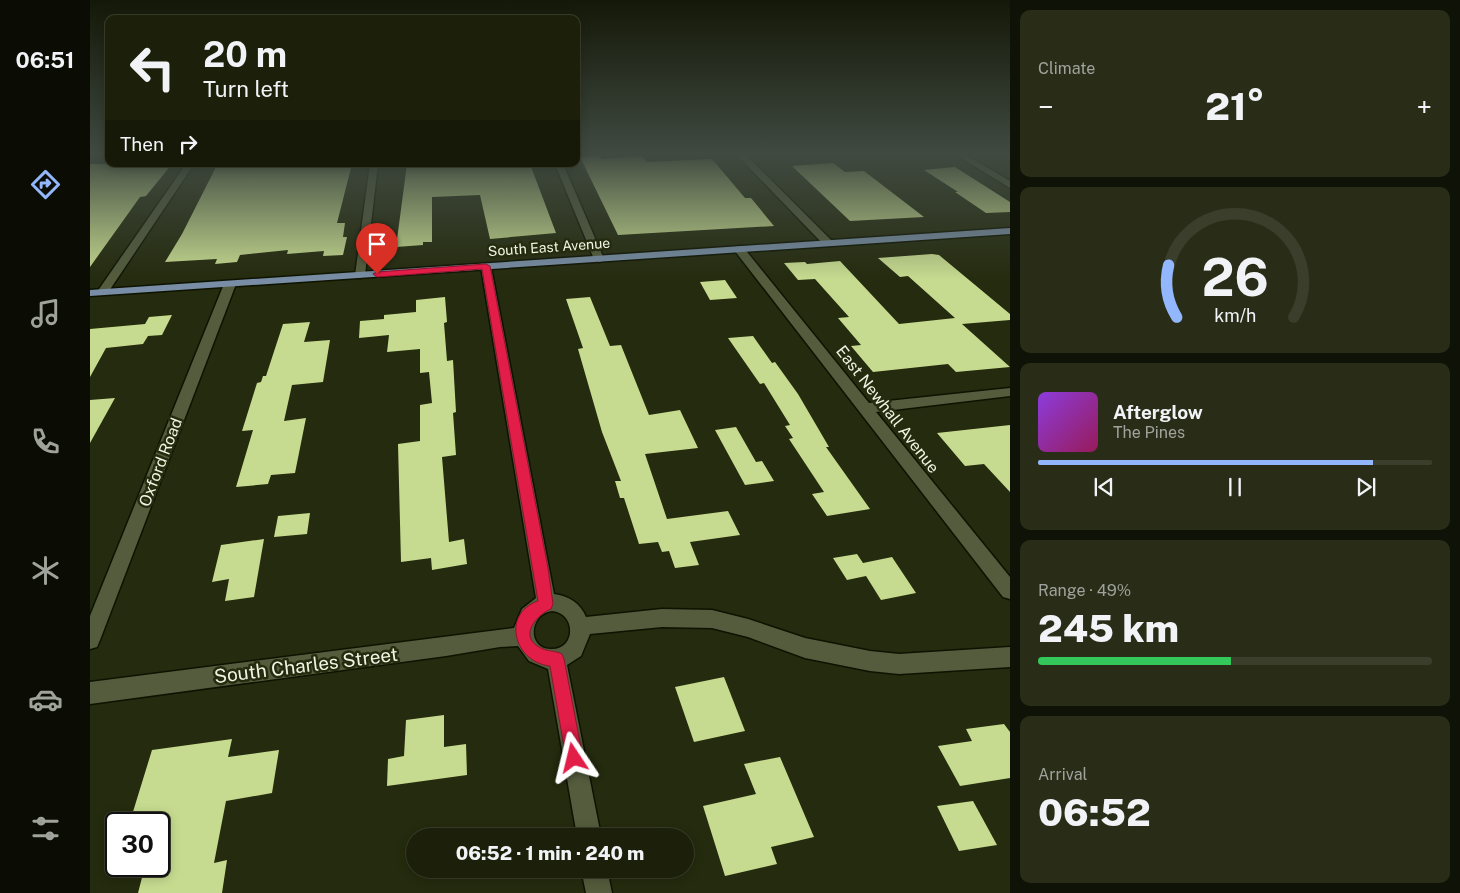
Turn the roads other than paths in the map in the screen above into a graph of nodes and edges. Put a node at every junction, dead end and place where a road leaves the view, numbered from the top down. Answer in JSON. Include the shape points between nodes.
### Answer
{"nodes":[{"id":1,"x":168,"y":197,"type":"edge"},
{"id":2,"x":370,"y":197,"type":"edge"},
{"id":3,"x":572,"y":197,"type":"edge"},
{"id":4,"x":782,"y":197,"type":"edge"},
{"id":5,"x":1010,"y":231,"type":"edge"},
{"id":6,"x":828,"y":243,"type":"junction"},
{"id":7,"x":739,"y":249,"type":"junction"},
{"id":8,"x":599,"y":259,"type":"junction"},
{"id":9,"x":486,"y":266,"type":"junction"},
{"id":10,"x":360,"y":275,"type":"junction"},
{"id":11,"x":230,"y":284,"type":"junction"},
{"id":12,"x":103,"y":292,"type":"junction"},
{"id":13,"x":90,"y":293,"type":"edge"},
{"id":14,"x":1010,"y":392,"type":"edge"},
{"id":15,"x":866,"y":408,"type":"junction"},
{"id":16,"x":1010,"y":591,"type":"edge"},
{"id":17,"x":546,"y":604,"type":"junction"},
{"id":18,"x":581,"y":626,"type":"junction"},
{"id":19,"x":523,"y":637,"type":"junction"},
{"id":20,"x":90,"y":640,"type":"edge"},
{"id":21,"x":1010,"y":657,"type":"edge"},
{"id":22,"x":556,"y":659,"type":"junction"},
{"id":23,"x":90,"y":694,"type":"edge"},
{"id":24,"x":588,"y":828,"type":"edge"},
{"id":25,"x":596,"y":878,"type":"edge"},
{"id":26,"x":599,"y":893,"type":"edge"}],
"edges":[{"from":1,"to":12,"type":"street"},
{"from":2,"to":10,"type":"street"},
{"from":3,"to":8,"type":"street"},
{"from":4,"to":6,"type":"street"},
{"from":5,"to":6,"type":"main road","name":"South East Avenue"},
{"from":6,"to":7,"type":"main road","name":"South East Avenue"},
{"from":7,"to":8,"type":"main road","name":"South East Avenue"},
{"from":7,"to":15,"type":"street","name":"East Newhall Avenue"},
{"from":8,"to":9,"type":"main road","name":"South East Avenue"},
{"from":9,"to":10,"type":"main road","name":"South East Avenue"},
{"from":9,"to":17,"type":"street"},
{"from":10,"to":11,"type":"main road","name":"South East Avenue"},
{"from":11,"to":12,"type":"main road","name":"South East Avenue"},
{"from":11,"to":20,"type":"street","name":"Oxford Road"},
{"from":12,"to":13,"type":"main road","name":"South East Avenue"},
{"from":14,"to":15,"type":"street"},
{"from":15,"to":16,"type":"street","name":"East Newhall Avenue"},
{"from":17,"to":18,"type":"street","via":[[572,611]]},
{"from":17,"to":19,"type":"street","via":[[525,620]]},
{"from":18,"to":21,"type":"street","via":[[662,618],[712,619],[805,648],[870,661],[899,664]]},
{"from":18,"to":22,"type":"street","via":[[573,651]]},
{"from":19,"to":22,"type":"street","via":[[531,651],[547,659]]},
{"from":19,"to":23,"type":"street","name":"South Charles Street"},
{"from":22,"to":24,"type":"street"},
{"from":25,"to":26,"type":"street"}]}
